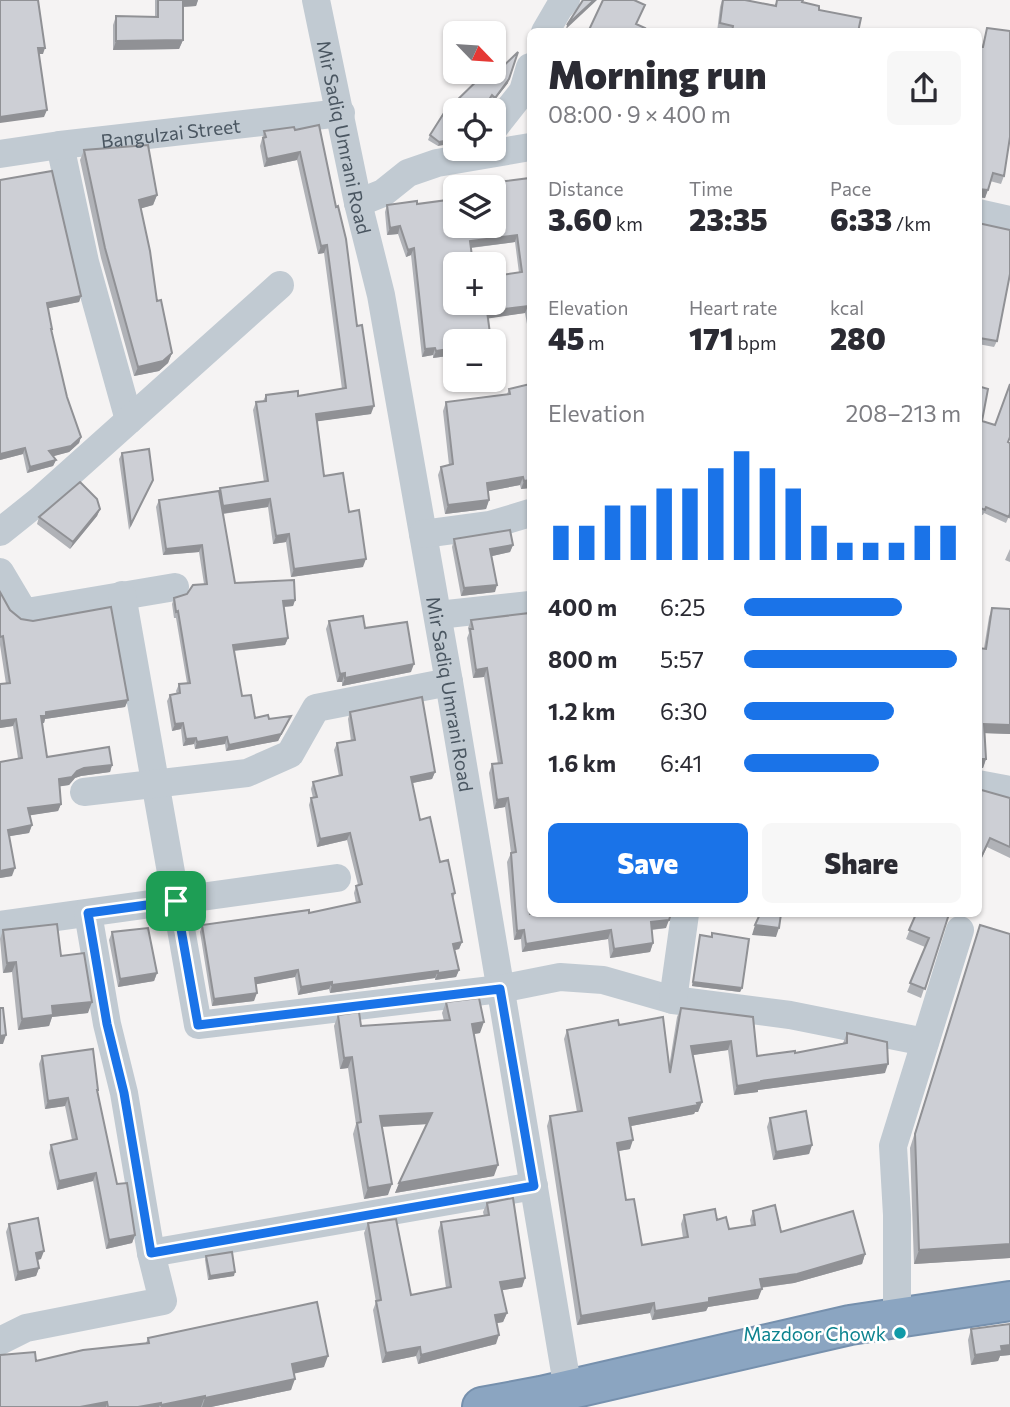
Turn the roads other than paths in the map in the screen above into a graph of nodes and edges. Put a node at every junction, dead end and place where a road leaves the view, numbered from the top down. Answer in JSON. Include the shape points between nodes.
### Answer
{"nodes":[{"id":1,"x":316,"y":0,"type":"edge"},
{"id":2,"x":566,"y":0,"type":"edge"},
{"id":3,"x":547,"y":28,"type":"edge"},
{"id":4,"x":527,"y":78,"type":"edge"},
{"id":5,"x":341,"y":113,"type":"junction"},
{"id":6,"x":506,"y":113,"type":"edge"},
{"id":7,"x":60,"y":145,"type":"junction"},
{"id":8,"x":527,"y":147,"type":"edge"},
{"id":9,"x":506,"y":150,"type":"edge"},
{"id":10,"x":0,"y":154,"type":"edge"},
{"id":11,"x":445,"y":161,"type":"edge"},
{"id":12,"x":358,"y":203,"type":"junction"},
{"id":13,"x":982,"y":215,"type":"edge"},
{"id":14,"x":1010,"y":220,"type":"edge"},
{"id":15,"x":280,"y":285,"type":"dead end"},
{"id":16,"x":130,"y":420,"type":"junction"},
{"id":17,"x":527,"y":514,"type":"edge"},
{"id":18,"x":0,"y":532,"type":"edge"},
{"id":19,"x":423,"y":534,"type":"junction"},
{"id":20,"x":0,"y":572,"type":"edge"},
{"id":21,"x":175,"y":587,"type":"dead end"},
{"id":22,"x":122,"y":595,"type":"junction"},
{"id":23,"x":527,"y":605,"type":"edge"},
{"id":24,"x":438,"y":615,"type":"junction"},
{"id":25,"x":449,"y":682,"type":"junction"},
{"id":26,"x":154,"y":782,"type":"junction"},
{"id":27,"x":982,"y":785,"type":"edge"},
{"id":28,"x":1010,"y":790,"type":"edge"},
{"id":29,"x":84,"y":792,"type":"dead end"},
{"id":30,"x":337,"y":878,"type":"dead end"},
{"id":31,"x":176,"y":901,"type":"junction"},
{"id":32,"x":88,"y":913,"type":"junction"},
{"id":33,"x":685,"y":917,"type":"edge"},
{"id":34,"x":0,"y":925,"type":"edge"},
{"id":35,"x":960,"y":930,"type":"dead end"},
{"id":36,"x":500,"y":989,"type":"junction"},
{"id":37,"x":673,"y":1000,"type":"junction"},
{"id":38,"x":925,"y":1042,"type":"junction"},
{"id":39,"x":534,"y":1186,"type":"junction"},
{"id":40,"x":151,"y":1253,"type":"junction"},
{"id":41,"x":1010,"y":1301,"type":"edge"},
{"id":42,"x":897,"y":1318,"type":"junction"},
{"id":43,"x":0,"y":1341,"type":"edge"},
{"id":44,"x":551,"y":1398,"type":"edge"},
{"id":45,"x":482,"y":1407,"type":"edge"}],
"edges":[{"from":1,"to":5,"type":"street","name":"Mir Sadiq Umrani Road"},
{"from":2,"to":3,"type":"street"},
{"from":4,"to":6,"type":"street","via":[[523,92]]},
{"from":5,"to":7,"type":"street","name":"Bangulzai Street"},
{"from":5,"to":12,"type":"street","name":"Mir Sadiq Umrani Road"},
{"from":7,"to":10,"type":"street","name":"Bangulzai Street"},
{"from":7,"to":16,"type":"street","via":[[85,262]]},
{"from":8,"to":9,"type":"street"},
{"from":11,"to":12,"type":"street","via":[[408,173]]},
{"from":12,"to":19,"type":"street","name":"Mir Sadiq Umrani Road","via":[[381,295]]},
{"from":13,"to":14,"type":"street"},
{"from":15,"to":16,"type":"street"},
{"from":16,"to":18,"type":"street"},
{"from":17,"to":19,"type":"street"},
{"from":19,"to":24,"type":"street","name":"Mir Sadiq Umrani Road"},
{"from":20,"to":22,"type":"street","via":[[27,611]]},
{"from":21,"to":22,"type":"street"},
{"from":22,"to":26,"type":"street"},
{"from":23,"to":24,"type":"street"},
{"from":24,"to":25,"type":"street","name":"Mir Sadiq Umrani Road"},
{"from":25,"to":26,"type":"street","via":[[316,708],[289,754],[247,773]]},
{"from":25,"to":36,"type":"street","name":"Mir Sadiq Umrani Road"},
{"from":26,"to":29,"type":"street"},
{"from":26,"to":31,"type":"street"},
{"from":27,"to":28,"type":"street"},
{"from":30,"to":31,"type":"street"},
{"from":31,"to":32,"type":"street"},
{"from":31,"to":36,"type":"street","via":[[198,1025]]},
{"from":32,"to":34,"type":"street"},
{"from":32,"to":40,"type":"street"},
{"from":33,"to":37,"type":"street"},
{"from":35,"to":38,"type":"street"},
{"from":36,"to":37,"type":"street","via":[[560,977],[603,980]]},
{"from":36,"to":39,"type":"street","name":"Mir Sadiq Umrani Road"},
{"from":37,"to":38,"type":"street","via":[[790,1015]]},
{"from":38,"to":42,"type":"street","via":[[893,1146]]},
{"from":39,"to":40,"type":"street"},
{"from":39,"to":44,"type":"street","name":"Mir Sadiq Umrani Road"},
{"from":40,"to":43,"type":"street","via":[[163,1301],[26,1328]]},
{"from":41,"to":42,"type":"highway"},
{"from":42,"to":44,"type":"highway","via":[[850,1325]]},
{"from":44,"to":45,"type":"highway"}]}
